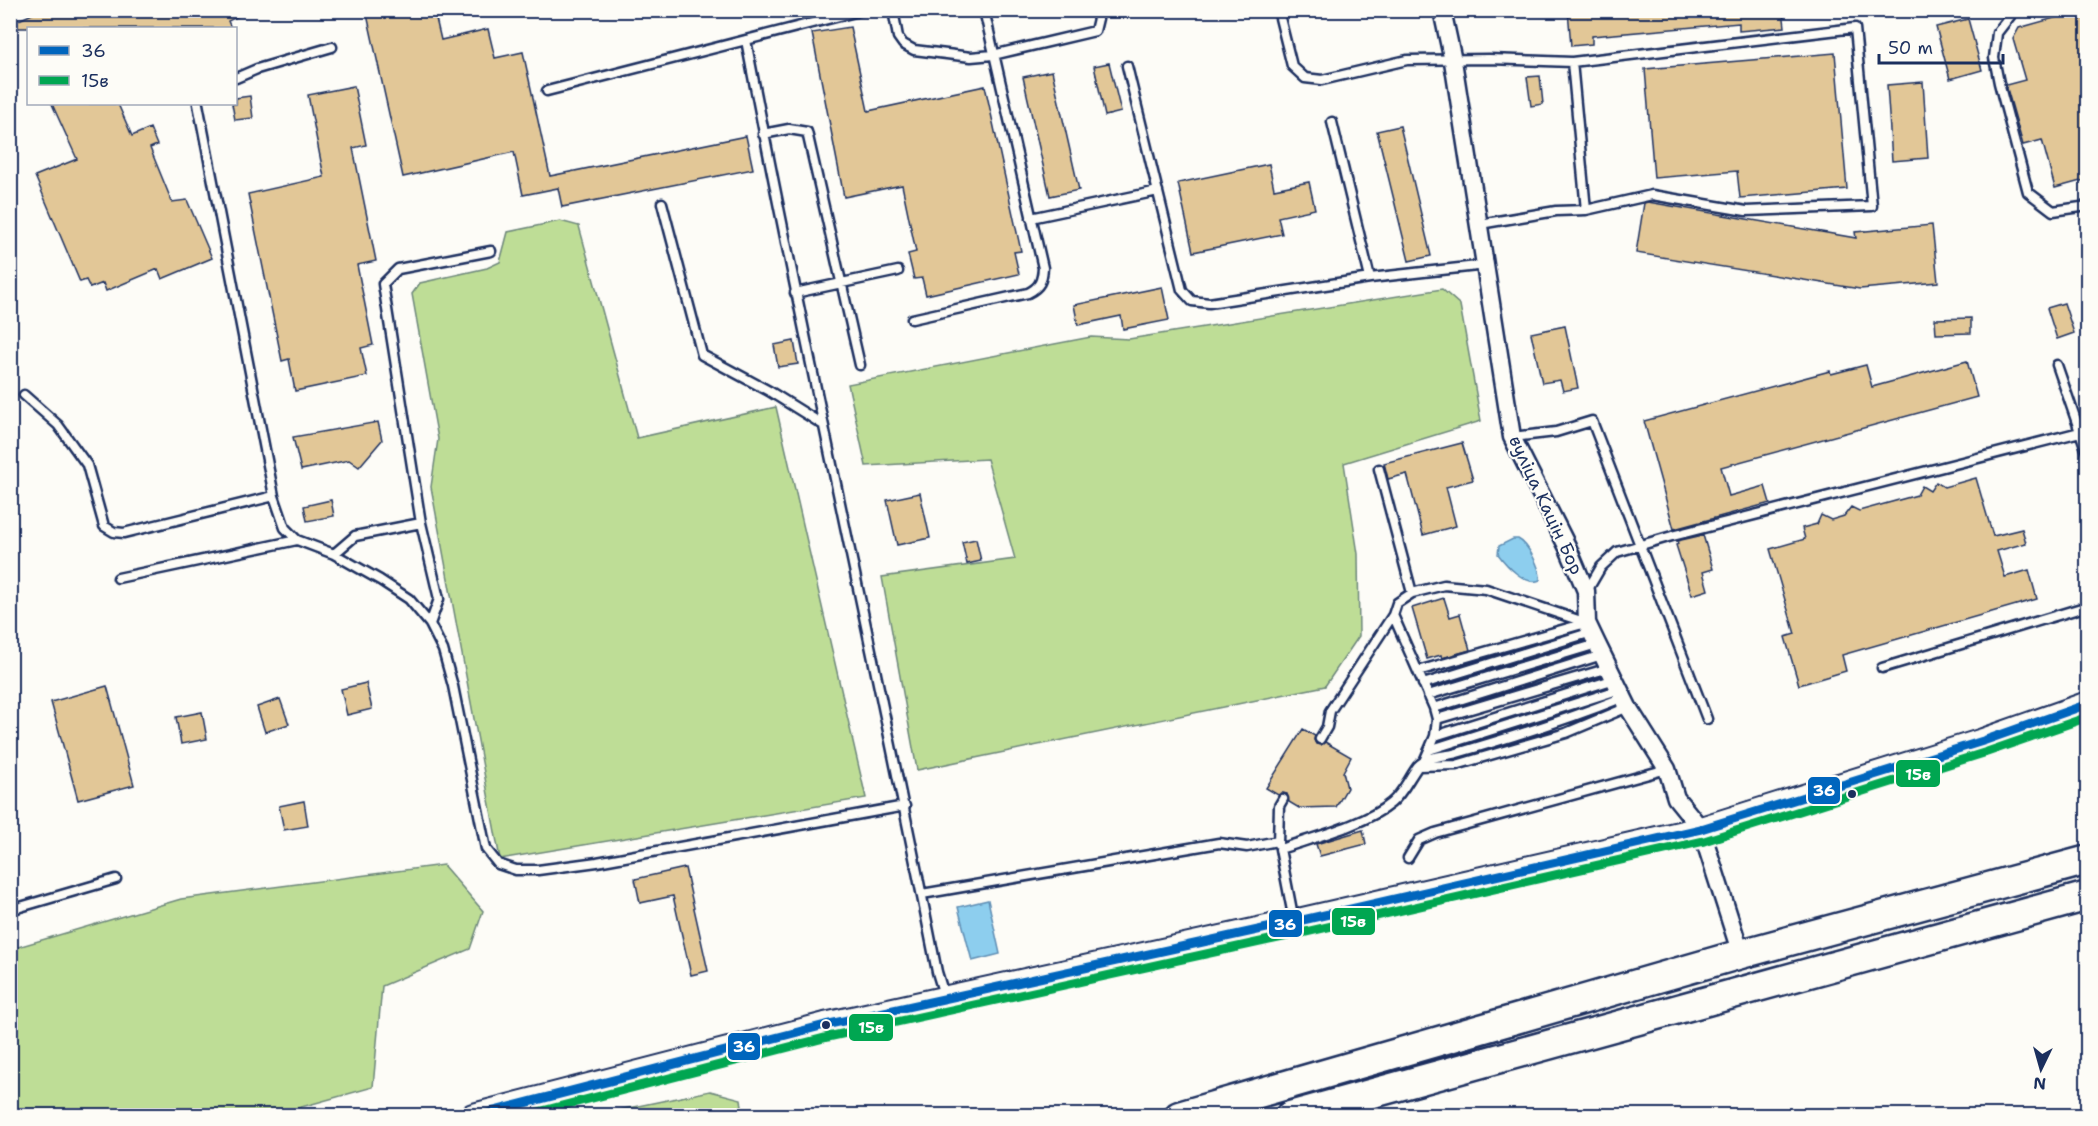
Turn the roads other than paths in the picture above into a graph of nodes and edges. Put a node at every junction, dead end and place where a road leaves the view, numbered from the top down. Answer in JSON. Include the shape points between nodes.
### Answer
{"nodes":[{"id":1,"x":863,"y":10,"type":"edge"},
{"id":2,"x":892,"y":10,"type":"edge"},
{"id":3,"x":984,"y":10,"type":"edge"},
{"id":4,"x":1100,"y":10,"type":"edge"},
{"id":5,"x":1278,"y":10,"type":"edge"},
{"id":6,"x":1442,"y":10,"type":"edge"},
{"id":7,"x":2018,"y":10,"type":"edge"},
{"id":8,"x":746,"y":40,"type":"junction"},
{"id":9,"x":332,"y":47,"type":"dead end"},
{"id":10,"x":993,"y":55,"type":"junction"},
{"id":11,"x":1453,"y":61,"type":"junction"},
{"id":12,"x":1572,"y":62,"type":"junction"},
{"id":13,"x":1126,"y":66,"type":"dead end"},
{"id":14,"x":237,"y":78,"type":"edge"},
{"id":15,"x":548,"y":91,"type":"dead end"},
{"id":16,"x":198,"y":105,"type":"edge"},
{"id":17,"x":1332,"y":122,"type":"dead end"},
{"id":18,"x":764,"y":134,"type":"junction"},
{"id":19,"x":1158,"y":191,"type":"junction"},
{"id":20,"x":662,"y":203,"type":"dead end"},
{"id":21,"x":2088,"y":206,"type":"edge"},
{"id":22,"x":1586,"y":210,"type":"junction"},
{"id":23,"x":1031,"y":218,"type":"junction"},
{"id":24,"x":1479,"y":224,"type":"junction"},
{"id":25,"x":492,"y":251,"type":"dead end"},
{"id":26,"x":1486,"y":265,"type":"junction"},
{"id":27,"x":898,"y":271,"type":"dead end"},
{"id":28,"x":1370,"y":278,"type":"junction"},
{"id":29,"x":841,"y":284,"type":"junction"},
{"id":30,"x":795,"y":293,"type":"junction"},
{"id":31,"x":912,"y":320,"type":"dead end"},
{"id":32,"x":860,"y":364,"type":"dead end"},
{"id":33,"x":2057,"y":364,"type":"dead end"},
{"id":34,"x":24,"y":395,"type":"dead end"},
{"id":35,"x":822,"y":424,"type":"junction"},
{"id":36,"x":2080,"y":432,"type":"junction"},
{"id":37,"x":1512,"y":437,"type":"junction"},
{"id":38,"x":2088,"y":455,"type":"edge"},
{"id":39,"x":1380,"y":469,"type":"dead end"},
{"id":40,"x":274,"y":496,"type":"junction"},
{"id":41,"x":421,"y":523,"type":"junction"},
{"id":42,"x":297,"y":540,"type":"junction"},
{"id":43,"x":1638,"y":546,"type":"junction"},
{"id":44,"x":334,"y":554,"type":"junction"},
{"id":45,"x":118,"y":578,"type":"dead end"},
{"id":46,"x":1586,"y":591,"type":"junction"},
{"id":47,"x":1412,"y":592,"type":"junction"},
{"id":48,"x":2088,"y":606,"type":"edge"},
{"id":49,"x":1393,"y":615,"type":"junction"},
{"id":50,"x":430,"y":624,"type":"junction"},
{"id":51,"x":1609,"y":666,"type":"junction"},
{"id":52,"x":1882,"y":668,"type":"dead end"},
{"id":53,"x":1418,"y":671,"type":"junction"},
{"id":54,"x":1423,"y":684,"type":"junction"},
{"id":55,"x":1428,"y":695,"type":"junction"},
{"id":56,"x":2088,"y":704,"type":"edge"},
{"id":57,"x":1434,"y":708,"type":"junction"},
{"id":58,"x":1437,"y":719,"type":"junction"},
{"id":59,"x":1707,"y":720,"type":"dead end"},
{"id":60,"x":1435,"y":736,"type":"junction"},
{"id":61,"x":1320,"y":739,"type":"dead end"},
{"id":62,"x":1429,"y":750,"type":"junction"},
{"id":63,"x":1422,"y":763,"type":"junction"},
{"id":64,"x":1667,"y":769,"type":"junction"},
{"id":65,"x":1283,"y":798,"type":"dead end"},
{"id":66,"x":905,"y":806,"type":"junction"},
{"id":67,"x":1701,"y":829,"type":"junction"},
{"id":68,"x":1278,"y":845,"type":"junction"},
{"id":69,"x":1408,"y":858,"type":"dead end"},
{"id":70,"x":2088,"y":860,"type":"edge"},
{"id":71,"x":116,"y":879,"type":"dead end"},
{"id":72,"x":922,"y":894,"type":"junction"},
{"id":73,"x":2088,"y":896,"type":"edge"},
{"id":74,"x":10,"y":910,"type":"edge"},
{"id":75,"x":1294,"y":922,"type":"junction"},
{"id":76,"x":1741,"y":954,"type":"junction"},
{"id":77,"x":945,"y":999,"type":"junction"},
{"id":78,"x":473,"y":1116,"type":"edge"},
{"id":79,"x":1179,"y":1116,"type":"edge"},
{"id":80,"x":1290,"y":1116,"type":"edge"}],
"edges":[{"from":1,"to":8,"type":"lane"},
{"from":2,"to":10,"type":"lane","via":[[898,37],[903,45],[914,50],[971,57]]},
{"from":3,"to":10,"type":"lane"},
{"from":4,"to":10,"type":"lane","via":[[1095,31]]},
{"from":5,"to":11,"type":"lane","via":[[1292,66],[1305,78],[1322,80],[1407,60]]},
{"from":6,"to":11,"type":"street","name":"вуліца Кацін Бор"},
{"from":7,"to":21,"type":"lane","via":[[1997,33],[1994,58],[2028,192],[2053,211]]},
{"from":8,"to":15,"type":"lane"},
{"from":8,"to":18,"type":"lane"},
{"from":9,"to":14,"type":"lane"},
{"from":10,"to":23,"type":"lane"},
{"from":11,"to":12,"type":"lane"},
{"from":11,"to":24,"type":"street","name":"вуліца Кацін Бор"},
{"from":12,"to":22,"type":"lane"},
{"from":12,"to":22,"type":"lane","via":[[1855,28],[1872,206],[1746,211],[1652,195]]},
{"from":13,"to":19,"type":"lane"},
{"from":16,"to":40,"type":"lane"},
{"from":17,"to":28,"type":"lane"},
{"from":18,"to":29,"type":"lane","via":[[789,129],[807,132]]},
{"from":18,"to":30,"type":"lane"},
{"from":19,"to":23,"type":"lane"},
{"from":19,"to":28,"type":"lane","via":[[1182,290],[1192,301],[1209,303]]},
{"from":20,"to":35,"type":"lane","via":[[702,355]]},
{"from":22,"to":24,"type":"lane"},
{"from":23,"to":31,"type":"lane","via":[[1043,268],[1036,289]]},
{"from":24,"to":26,"type":"street","name":"вуліца Кацін Бор"},
{"from":25,"to":41,"type":"lane","via":[[398,270],[383,284]]},
{"from":26,"to":28,"type":"lane"},
{"from":26,"to":37,"type":"street","name":"вуліца Кацін Бор"},
{"from":27,"to":29,"type":"lane"},
{"from":29,"to":30,"type":"lane"},
{"from":29,"to":32,"type":"lane"},
{"from":30,"to":35,"type":"lane"},
{"from":33,"to":36,"type":"lane"},
{"from":34,"to":40,"type":"lane","via":[[58,425],[87,465],[104,526],[114,532],[124,533]]},
{"from":35,"to":66,"type":"lane"},
{"from":36,"to":38,"type":"lane"},
{"from":36,"to":43,"type":"lane"},
{"from":37,"to":43,"type":"lane","via":[[1556,432],[1592,421]]},
{"from":37,"to":46,"type":"street","name":"вуліца Кацін Бор"},
{"from":39,"to":47,"type":"lane"},
{"from":40,"to":42,"type":"lane","via":[[285,528]]},
{"from":41,"to":44,"type":"lane","via":[[355,536]]},
{"from":41,"to":50,"type":"lane","via":[[439,599]]},
{"from":42,"to":44,"type":"lane"},
{"from":42,"to":45,"type":"lane"},
{"from":43,"to":46,"type":"lane","via":[[1617,552],[1601,567]]},
{"from":43,"to":59,"type":"lane"},
{"from":44,"to":50,"type":"lane","via":[[409,599]]},
{"from":46,"to":51,"type":"street","name":"вуліца Кацін Бор"},
{"from":47,"to":49,"type":"lane","via":[[1397,603]]},
{"from":47,"to":51,"type":"lane","via":[[1444,585],[1486,589]]},
{"from":48,"to":52,"type":"lane"},
{"from":49,"to":53,"type":"lane"},
{"from":49,"to":61,"type":"lane","via":[[1330,711]]},
{"from":50,"to":66,"type":"lane","via":[[443,650],[453,686],[486,849],[498,864],[516,870],[538,870],[597,862]]},
{"from":51,"to":53,"type":"lane"},
{"from":51,"to":54,"type":"lane"},
{"from":51,"to":55,"type":"lane"},
{"from":51,"to":57,"type":"lane"},
{"from":51,"to":58,"type":"lane"},
{"from":51,"to":60,"type":"lane"},
{"from":51,"to":62,"type":"lane"},
{"from":51,"to":63,"type":"lane","via":[[1566,733],[1456,765]]},
{"from":51,"to":64,"type":"street","name":"вуліца Кацін Бор"},
{"from":53,"to":54,"type":"lane"},
{"from":54,"to":55,"type":"lane"},
{"from":55,"to":57,"type":"lane"},
{"from":56,"to":67,"type":"main road"},
{"from":57,"to":58,"type":"lane"},
{"from":58,"to":60,"type":"lane"},
{"from":60,"to":62,"type":"lane"},
{"from":62,"to":63,"type":"lane"},
{"from":63,"to":68,"type":"lane","via":[[1391,804],[1368,818]]},
{"from":64,"to":67,"type":"street","name":"вуліца Кацін Бор","via":[[1676,798]]},
{"from":64,"to":69,"type":"lane","via":[[1435,832],[1419,840]]},
{"from":65,"to":68,"type":"lane","via":[[1279,806]]},
{"from":66,"to":72,"type":"lane"},
{"from":67,"to":75,"type":"main road"},
{"from":67,"to":76,"type":"street","name":"вуліца Кацін Бор"},
{"from":68,"to":72,"type":"lane","via":[[1247,848],[1220,843]]},
{"from":68,"to":75,"type":"lane"},
{"from":70,"to":76,"type":"highway"},
{"from":71,"to":74,"type":"lane"},
{"from":72,"to":77,"type":"lane"},
{"from":73,"to":80,"type":"highway"},
{"from":75,"to":77,"type":"main road"},
{"from":76,"to":79,"type":"highway"},
{"from":77,"to":78,"type":"main road","via":[[825,1025]]}]}
